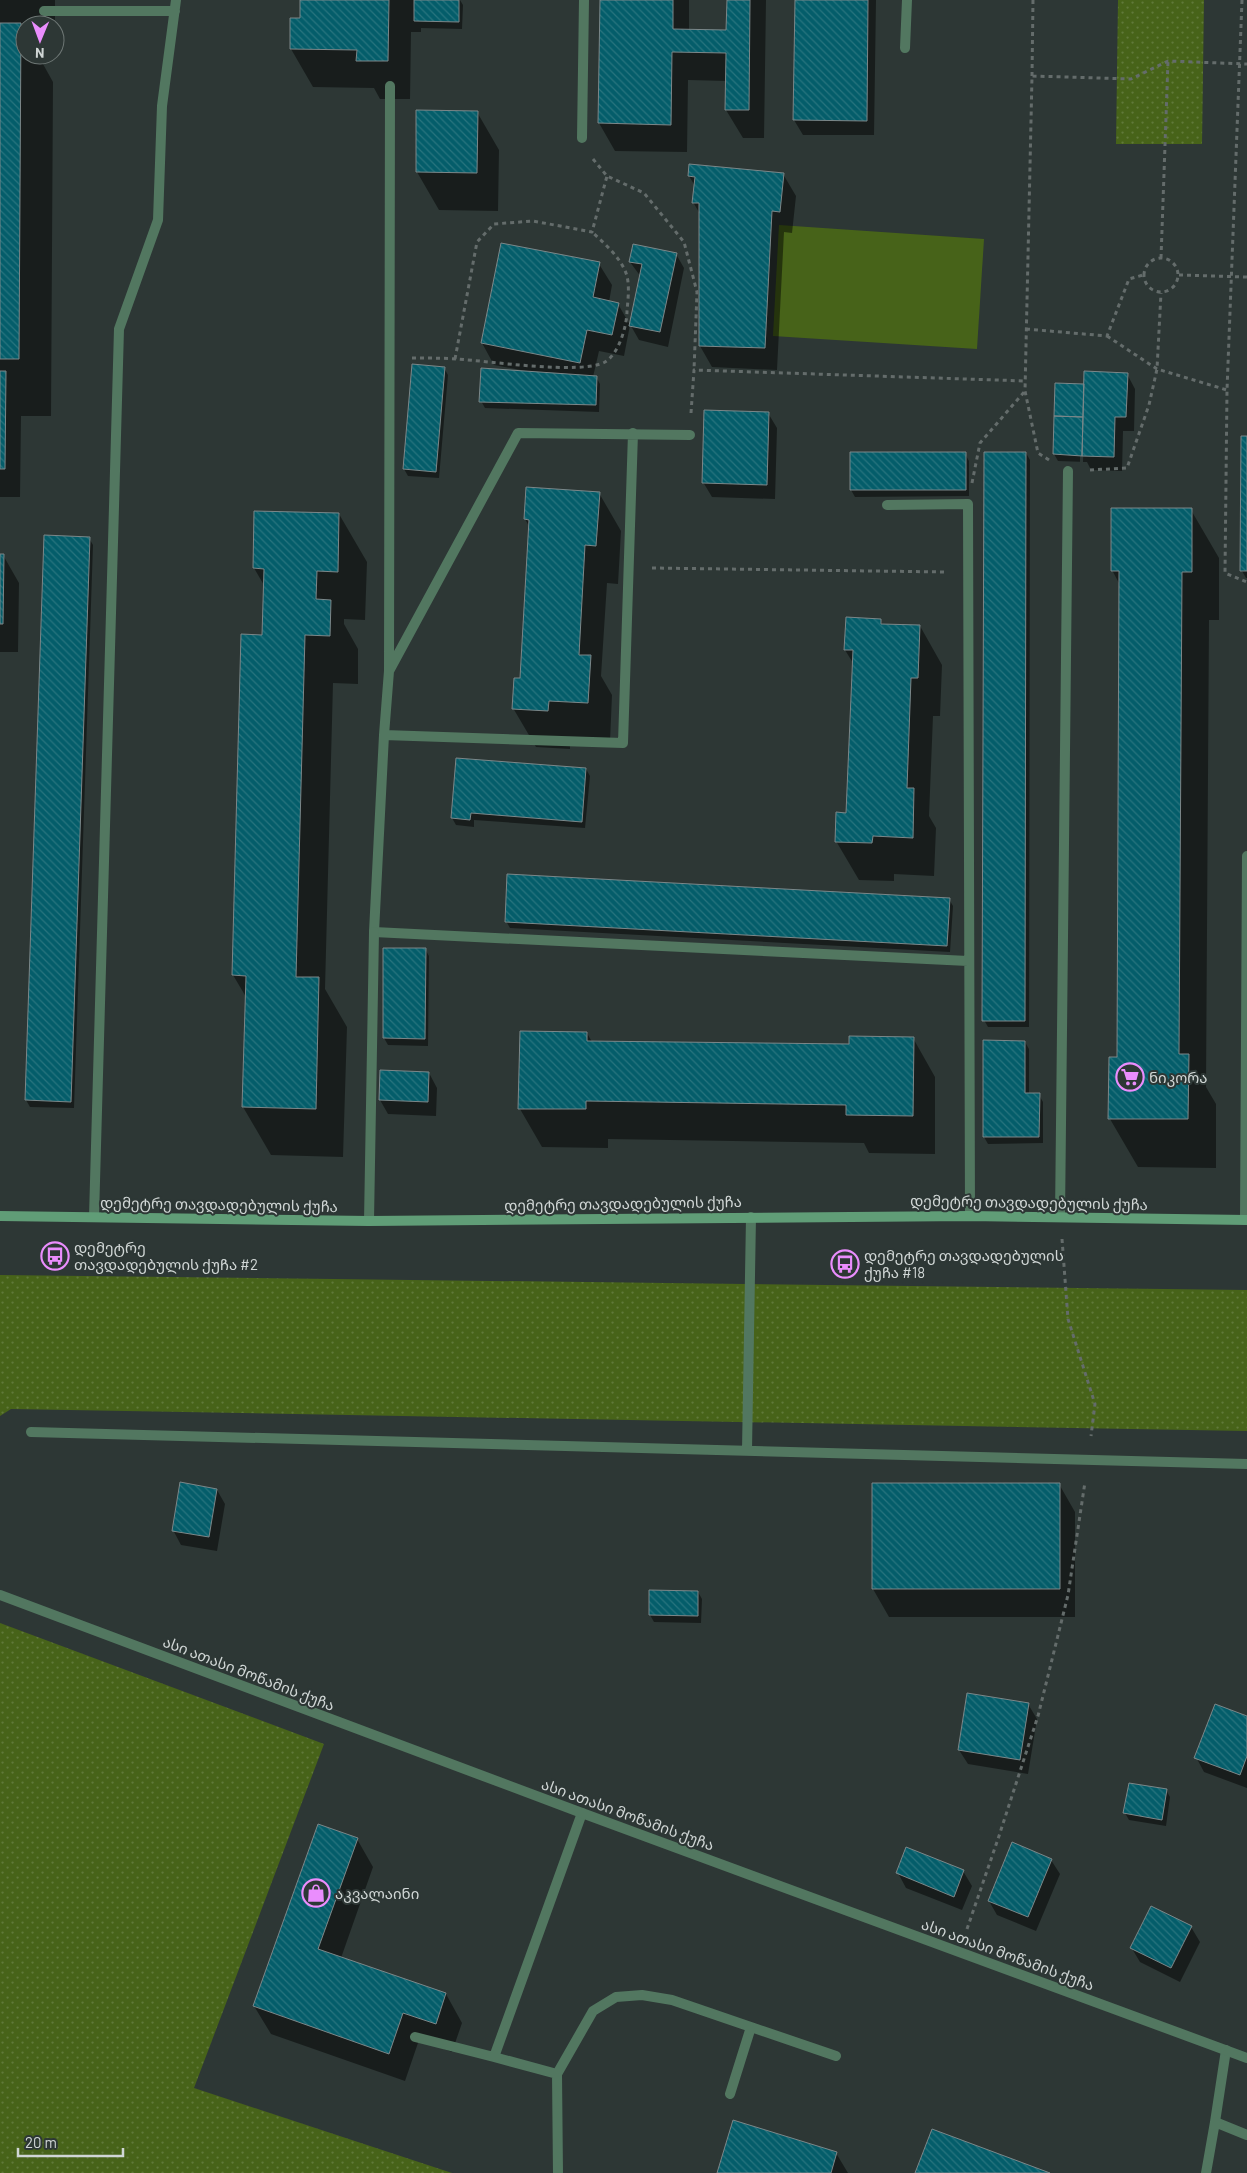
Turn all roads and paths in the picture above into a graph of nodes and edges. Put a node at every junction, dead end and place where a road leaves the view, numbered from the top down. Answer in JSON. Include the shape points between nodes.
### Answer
{"nodes":[{"id":1,"x":176,"y":0,"type":"edge"},
{"id":2,"x":584,"y":0,"type":"edge"},
{"id":3,"x":907,"y":0,"type":"edge"},
{"id":4,"x":1033,"y":0,"type":"edge"},
{"id":5,"x":1242,"y":0,"type":"edge"},
{"id":6,"x":44,"y":11,"type":"dead end"},
{"id":7,"x":174,"y":11,"type":"junction"},
{"id":8,"x":905,"y":48,"type":"dead end"},
{"id":9,"x":1168,"y":61,"type":"junction"},
{"id":10,"x":1240,"y":64,"type":"junction"},
{"id":11,"x":1247,"y":64,"type":"edge"},
{"id":12,"x":1032,"y":76,"type":"junction"},
{"id":13,"x":390,"y":86,"type":"dead end"},
{"id":14,"x":582,"y":138,"type":"joint"},
{"id":15,"x":607,"y":176,"type":"junction"},
{"id":16,"x":592,"y":232,"type":"junction"},
{"id":17,"x":1161,"y":258,"type":"junction"},
{"id":18,"x":1143,"y":276,"type":"junction"},
{"id":19,"x":1179,"y":276,"type":"junction"},
{"id":20,"x":1232,"y":276,"type":"junction"},
{"id":21,"x":1247,"y":277,"type":"edge"},
{"id":22,"x":1161,"y":293,"type":"junction"},
{"id":23,"x":1026,"y":329,"type":"junction"},
{"id":24,"x":1107,"y":336,"type":"junction"},
{"id":25,"x":390,"y":358,"type":"junction"},
{"id":26,"x":455,"y":359,"type":"junction"},
{"id":27,"x":1157,"y":369,"type":"junction"},
{"id":28,"x":694,"y":370,"type":"junction"},
{"id":29,"x":1026,"y":381,"type":"junction"},
{"id":30,"x":1227,"y":390,"type":"junction"},
{"id":31,"x":1025,"y":391,"type":"junction"},
{"id":32,"x":633,"y":433,"type":"junction"},
{"id":33,"x":690,"y":435,"type":"joint"},
{"id":34,"x":1068,"y":471,"type":"junction"},
{"id":35,"x":968,"y":504,"type":"junction"},
{"id":36,"x":887,"y":505,"type":"dead end"},
{"id":37,"x":629,"y":567,"type":"junction"},
{"id":38,"x":968,"y":572,"type":"junction"},
{"id":39,"x":1247,"y":582,"type":"edge"},
{"id":40,"x":389,"y":671,"type":"junction"},
{"id":41,"x":384,"y":735,"type":"junction"},
{"id":42,"x":1247,"y":856,"type":"edge"},
{"id":43,"x":374,"y":932,"type":"junction"},
{"id":44,"x":968,"y":961,"type":"junction"},
{"id":45,"x":0,"y":1216,"type":"edge"},
{"id":46,"x":970,"y":1216,"type":"junction"},
{"id":47,"x":94,"y":1217,"type":"junction"},
{"id":48,"x":751,"y":1217,"type":"junction"},
{"id":49,"x":1060,"y":1217,"type":"junction"},
{"id":50,"x":1246,"y":1220,"type":"edge"},
{"id":51,"x":369,"y":1221,"type":"junction"},
{"id":52,"x":31,"y":1432,"type":"dead end"},
{"id":53,"x":747,"y":1450,"type":"junction"},
{"id":54,"x":1088,"y":1460,"type":"junction"},
{"id":55,"x":1247,"y":1464,"type":"edge"},
{"id":56,"x":0,"y":1595,"type":"edge"},
{"id":57,"x":582,"y":1814,"type":"junction"},
{"id":58,"x":959,"y":1951,"type":"junction"},
{"id":59,"x":751,"y":2027,"type":"junction"},
{"id":60,"x":415,"y":2037,"type":"dead end"},
{"id":61,"x":1226,"y":2050,"type":"junction"},
{"id":62,"x":836,"y":2056,"type":"dead end"},
{"id":63,"x":494,"y":2057,"type":"junction"},
{"id":64,"x":1247,"y":2058,"type":"edge"},
{"id":65,"x":557,"y":2074,"type":"junction"},
{"id":66,"x":730,"y":2094,"type":"dead end"},
{"id":67,"x":1215,"y":2122,"type":"junction"},
{"id":68,"x":1247,"y":2135,"type":"edge"},
{"id":69,"x":558,"y":2173,"type":"edge"},
{"id":70,"x":1206,"y":2173,"type":"edge"}],
"edges":[{"from":1,"to":7,"type":"street"},
{"from":2,"to":14,"type":"street"},
{"from":3,"to":8,"type":"street"},
{"from":4,"to":12,"type":"path"},
{"from":5,"to":10,"type":"path"},
{"from":6,"to":7,"type":"street"},
{"from":7,"to":47,"type":"street","via":[[162,106],[158,220],[119,330]]},
{"from":9,"to":10,"type":"path"},
{"from":9,"to":12,"type":"path","via":[[1131,79]]},
{"from":9,"to":17,"type":"path"},
{"from":10,"to":11,"type":"path"},
{"from":10,"to":20,"type":"path"},
{"from":12,"to":23,"type":"path"},
{"from":13,"to":25,"type":"street"},
{"from":14,"to":15,"type":"path","via":[[594,162]]},
{"from":15,"to":16,"type":"path"},
{"from":15,"to":28,"type":"path","via":[[644,192],[684,242],[697,292]]},
{"from":16,"to":26,"type":"path","via":[[532,221],[494,224],[477,242]]},
{"from":16,"to":26,"type":"path","via":[[607,246],[626,273],[627,319],[620,344],[607,361],[590,368]]},
{"from":17,"to":18,"type":"path","via":[[1152,260]]},
{"from":17,"to":19,"type":"path","via":[[1170,260]]},
{"from":18,"to":22,"type":"path","via":[[1152,291]]},
{"from":18,"to":24,"type":"path","via":[[1129,279]]},
{"from":19,"to":20,"type":"path"},
{"from":19,"to":22,"type":"path","via":[[1170,290]]},
{"from":20,"to":21,"type":"path"},
{"from":20,"to":30,"type":"path"},
{"from":22,"to":27,"type":"path"},
{"from":23,"to":24,"type":"path"},
{"from":23,"to":29,"type":"path"},
{"from":24,"to":27,"type":"path"},
{"from":25,"to":26,"type":"path"},
{"from":25,"to":40,"type":"street"},
{"from":27,"to":30,"type":"path"},
{"from":27,"to":34,"type":"path","via":[[1149,405],[1127,468]]},
{"from":28,"to":29,"type":"path"},
{"from":28,"to":33,"type":"path"},
{"from":29,"to":31,"type":"path"},
{"from":30,"to":39,"type":"path","via":[[1225,573]]},
{"from":31,"to":34,"type":"path","via":[[1038,453]]},
{"from":31,"to":35,"type":"path","via":[[980,443]]},
{"from":32,"to":33,"type":"street"},
{"from":32,"to":37,"type":"street"},
{"from":32,"to":40,"type":"street","via":[[518,433]]},
{"from":34,"to":49,"type":"street"},
{"from":35,"to":36,"type":"street"},
{"from":35,"to":38,"type":"street"},
{"from":37,"to":38,"type":"path"},
{"from":37,"to":41,"type":"street","via":[[623,743]]},
{"from":38,"to":44,"type":"street"},
{"from":40,"to":41,"type":"street"},
{"from":41,"to":43,"type":"street"},
{"from":42,"to":50,"type":"street"},
{"from":43,"to":44,"type":"street"},
{"from":43,"to":51,"type":"street"},
{"from":44,"to":46,"type":"street"},
{"from":45,"to":47,"type":"main road","name":"დემეტრე თავდადებულის ქუჩა"},
{"from":46,"to":48,"type":"main road","name":"დემეტრე თავდადებულის ქუჩა"},
{"from":46,"to":49,"type":"main road","name":"დემეტრე თავდადებულის ქუჩა"},
{"from":47,"to":51,"type":"main road","name":"დემეტრე თავდადებულის ქუჩა"},
{"from":48,"to":51,"type":"main road","name":"დემეტრე თავდადებულის ქუჩა"},
{"from":48,"to":53,"type":"street"},
{"from":49,"to":50,"type":"main road","name":"დემეტრე თავდადებულის ქუჩა"},
{"from":49,"to":54,"type":"path","via":[[1068,1320],[1095,1404]]},
{"from":52,"to":53,"type":"street"},
{"from":53,"to":54,"type":"street"},
{"from":54,"to":55,"type":"street"},
{"from":54,"to":58,"type":"path","via":[[1068,1595],[1038,1716]]},
{"from":56,"to":57,"type":"street","name":"ასი ათასი მოწამის ქუჩა"},
{"from":57,"to":58,"type":"street","name":"ასი ათასი მოწამის ქუჩა"},
{"from":57,"to":63,"type":"street"},
{"from":58,"to":61,"type":"street","name":"ასი ათასი მოწამის ქუჩა"},
{"from":59,"to":62,"type":"street"},
{"from":59,"to":65,"type":"street","via":[[672,2000],[642,1994],[616,1997],[593,2011]]},
{"from":59,"to":66,"type":"street"},
{"from":60,"to":63,"type":"street"},
{"from":61,"to":64,"type":"street","name":"ასი ათასი მოწამის ქუჩა"},
{"from":61,"to":67,"type":"street"},
{"from":63,"to":65,"type":"street"},
{"from":65,"to":69,"type":"street"},
{"from":67,"to":68,"type":"street"},
{"from":67,"to":70,"type":"street"}]}
